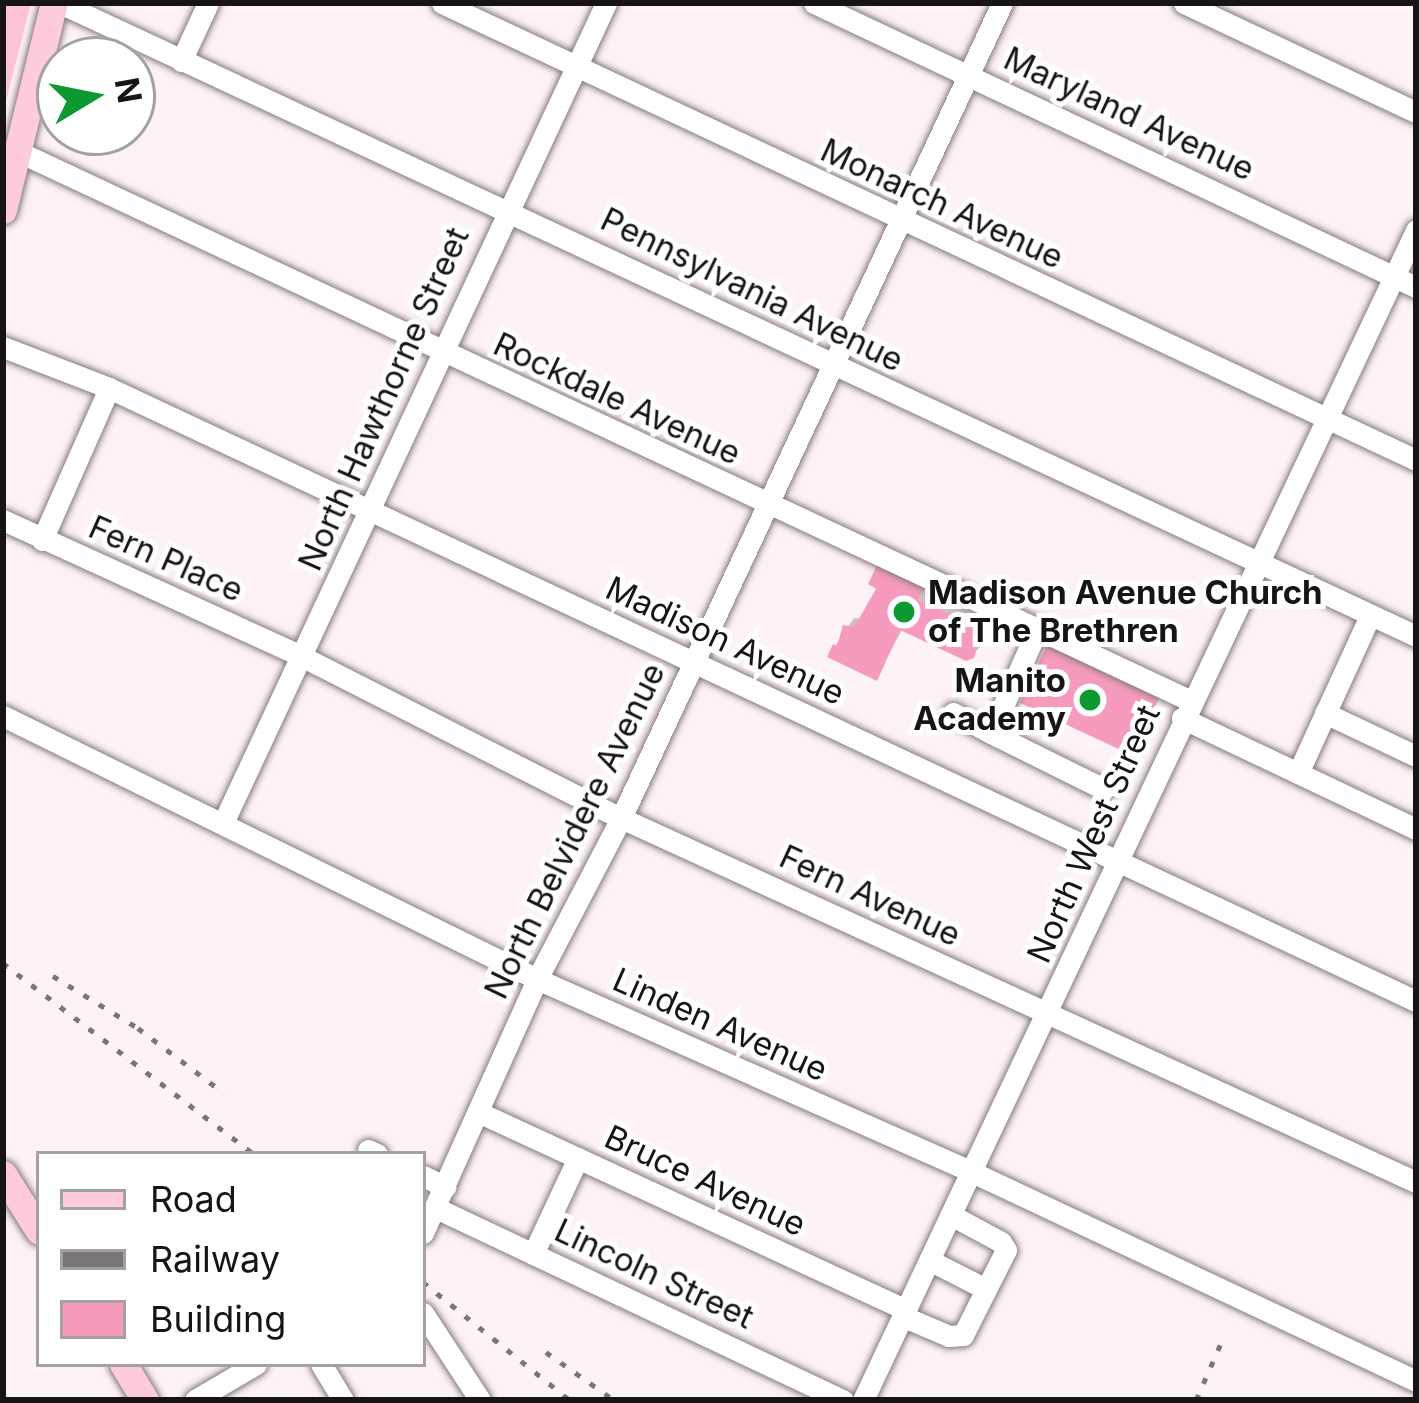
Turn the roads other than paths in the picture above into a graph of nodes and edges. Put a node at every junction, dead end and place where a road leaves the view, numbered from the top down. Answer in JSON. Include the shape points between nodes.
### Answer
{"nodes":[{"id":1,"x":57,"y":3,"type":"edge"},
{"id":2,"x":208,"y":3,"type":"edge"},
{"id":3,"x":442,"y":3,"type":"edge"},
{"id":4,"x":606,"y":3,"type":"edge"},
{"id":5,"x":814,"y":3,"type":"edge"},
{"id":6,"x":1002,"y":3,"type":"edge"},
{"id":7,"x":1184,"y":3,"type":"edge"},
{"id":8,"x":181,"y":61,"type":"junction"},
{"id":9,"x":577,"y":66,"type":"junction"},
{"id":10,"x":969,"y":76,"type":"junction"},
{"id":11,"x":1416,"y":112,"type":"edge"},
{"id":12,"x":17,"y":151,"type":"junction"},
{"id":13,"x":506,"y":208,"type":"junction"},
{"id":14,"x":3,"y":210,"type":"edge"},
{"id":15,"x":900,"y":221,"type":"junction"},
{"id":16,"x":1416,"y":230,"type":"edge"},
{"id":17,"x":1406,"y":282,"type":"edge"},
{"id":18,"x":3,"y":346,"type":"edge"},
{"id":19,"x":439,"y":353,"type":"junction"},
{"id":20,"x":834,"y":366,"type":"junction"},
{"id":21,"x":109,"y":388,"type":"junction"},
{"id":22,"x":1323,"y":420,"type":"junction"},
{"id":23,"x":1416,"y":460,"type":"edge"},
{"id":24,"x":766,"y":504,"type":"junction"},
{"id":25,"x":370,"y":512,"type":"junction"},
{"id":26,"x":3,"y":520,"type":"edge"},
{"id":27,"x":42,"y":540,"type":"junction"},
{"id":28,"x":1254,"y":564,"type":"junction"},
{"id":29,"x":1370,"y":616,"type":"junction"},
{"id":30,"x":1038,"y":628,"type":"junction"},
{"id":31,"x":1416,"y":636,"type":"edge"},
{"id":32,"x":303,"y":657,"type":"junction"},
{"id":33,"x":694,"y":663,"type":"junction"},
{"id":34,"x":1187,"y":710,"type":"junction"},
{"id":35,"x":953,"y":713,"type":"dead end"},
{"id":36,"x":1325,"y":713,"type":"junction"},
{"id":37,"x":3,"y":716,"type":"edge"},
{"id":38,"x":991,"y":733,"type":"junction"},
{"id":39,"x":1416,"y":756,"type":"edge"},
{"id":40,"x":1298,"y":773,"type":"junction"},
{"id":41,"x":1104,"y":789,"type":"dead end"},
{"id":42,"x":621,"y":818,"type":"junction"},
{"id":43,"x":223,"y":823,"type":"junction"},
{"id":44,"x":1416,"y":829,"type":"edge"},
{"id":45,"x":1119,"y":865,"type":"junction"},
{"id":46,"x":537,"y":979,"type":"junction"},
{"id":47,"x":1416,"y":1001,"type":"edge"},
{"id":48,"x":1049,"y":1014,"type":"junction"},
{"id":49,"x":478,"y":1112,"type":"junction"},
{"id":50,"x":578,"y":1158,"type":"junction"},
{"id":51,"x":972,"y":1172,"type":"junction"},
{"id":52,"x":3,"y":1174,"type":"edge"},
{"id":53,"x":426,"y":1180,"type":"edge"},
{"id":54,"x":1416,"y":1182,"type":"edge"},
{"id":55,"x":441,"y":1198,"type":"junction"},
{"id":56,"x":951,"y":1215,"type":"junction"},
{"id":57,"x":36,"y":1226,"type":"edge"},
{"id":58,"x":426,"y":1227,"type":"edge"},
{"id":59,"x":533,"y":1254,"type":"junction"},
{"id":60,"x":929,"y":1260,"type":"junction"},
{"id":61,"x":986,"y":1289,"type":"junction"},
{"id":62,"x":903,"y":1313,"type":"junction"},
{"id":63,"x":426,"y":1318,"type":"edge"},
{"id":64,"x":125,"y":1367,"type":"edge"},
{"id":65,"x":251,"y":1367,"type":"edge"},
{"id":66,"x":323,"y":1367,"type":"edge"},
{"id":67,"x":1416,"y":1381,"type":"edge"},
{"id":68,"x":146,"y":1400,"type":"edge"},
{"id":69,"x":195,"y":1400,"type":"edge"},
{"id":70,"x":343,"y":1400,"type":"edge"},
{"id":71,"x":480,"y":1400,"type":"edge"},
{"id":72,"x":843,"y":1400,"type":"edge"},
{"id":73,"x":863,"y":1400,"type":"edge"}],
"edges":[{"from":1,"to":8,"type":"street","name":"Pennsylvania Avenue"},
{"from":1,"to":12,"type":"main road"},
{"from":2,"to":8,"type":"street"},
{"from":3,"to":9,"type":"street","name":"Monarch Avenue"},
{"from":4,"to":9,"type":"street","name":"North Hawthorne Street"},
{"from":5,"to":10,"type":"street","name":"Maryland Avenue"},
{"from":6,"to":10,"type":"street","name":"North Belvidere Avenue"},
{"from":7,"to":11,"type":"street"},
{"from":8,"to":13,"type":"street","name":"Pennsylvania Avenue"},
{"from":9,"to":13,"type":"street","name":"North Hawthorne Street"},
{"from":9,"to":15,"type":"street","name":"Monarch Avenue"},
{"from":10,"to":15,"type":"street","name":"North Belvidere Avenue"},
{"from":10,"to":17,"type":"street","name":"Maryland Avenue"},
{"from":12,"to":14,"type":"main road"},
{"from":12,"to":19,"type":"street","name":"Rockdale Avenue"},
{"from":13,"to":19,"type":"street","name":"North Hawthorne Street"},
{"from":13,"to":20,"type":"street","name":"Pennsylvania Avenue"},
{"from":15,"to":20,"type":"street","name":"North Belvidere Avenue"},
{"from":15,"to":22,"type":"street","name":"Monarch Avenue"},
{"from":16,"to":17,"type":"street","name":"North West Street"},
{"from":17,"to":22,"type":"street","name":"North West Street"},
{"from":18,"to":21,"type":"street","name":"Madison Avenue"},
{"from":19,"to":24,"type":"street","name":"Rockdale Avenue"},
{"from":19,"to":25,"type":"street","name":"North Hawthorne Street"},
{"from":20,"to":24,"type":"street","name":"North Belvidere Avenue"},
{"from":20,"to":28,"type":"street","name":"Pennsylvania Avenue"},
{"from":21,"to":25,"type":"street","name":"Madison Avenue"},
{"from":21,"to":27,"type":"street"},
{"from":22,"to":23,"type":"street","name":"Monarch Avenue"},
{"from":22,"to":28,"type":"street","name":"North West Street"},
{"from":24,"to":30,"type":"street","name":"Rockdale Avenue"},
{"from":24,"to":33,"type":"street","name":"North Belvidere Avenue"},
{"from":25,"to":32,"type":"street","name":"North Hawthorne Street"},
{"from":25,"to":33,"type":"street","name":"Madison Avenue"},
{"from":26,"to":27,"type":"street","name":"Fern Place"},
{"from":27,"to":32,"type":"street","name":"Fern Place"},
{"from":28,"to":29,"type":"street","name":"Pennsylvania Avenue"},
{"from":28,"to":34,"type":"street","name":"North West Street"},
{"from":29,"to":31,"type":"street","name":"Pennsylvania Avenue"},
{"from":29,"to":36,"type":"street"},
{"from":30,"to":34,"type":"street","name":"Rockdale Avenue"},
{"from":30,"to":38,"type":"street"},
{"from":32,"to":42,"type":"street","name":"Fern Avenue"},
{"from":32,"to":43,"type":"street","name":"North Hawthorne Street"},
{"from":33,"to":42,"type":"street","name":"North Belvidere Avenue"},
{"from":33,"to":45,"type":"street","name":"Madison Avenue"},
{"from":34,"to":40,"type":"street","name":"Rockdale Avenue"},
{"from":34,"to":45,"type":"street","name":"North West Street"},
{"from":35,"to":38,"type":"street"},
{"from":36,"to":39,"type":"street"},
{"from":36,"to":40,"type":"street"},
{"from":37,"to":43,"type":"street","name":"Linden Avenue"},
{"from":38,"to":41,"type":"street"},
{"from":40,"to":44,"type":"street","name":"Rockdale Avenue"},
{"from":42,"to":46,"type":"street","name":"North Belvidere Avenue"},
{"from":42,"to":48,"type":"street","name":"Fern Avenue"},
{"from":43,"to":46,"type":"street","name":"Linden Avenue"},
{"from":45,"to":47,"type":"street","name":"Madison Avenue"},
{"from":45,"to":48,"type":"street","name":"North West Street"},
{"from":46,"to":49,"type":"street","name":"North Belvidere Avenue"},
{"from":46,"to":51,"type":"street","name":"Linden Avenue"},
{"from":48,"to":51,"type":"street","name":"North West Street"},
{"from":48,"to":54,"type":"street","name":"Fern Avenue"},
{"from":49,"to":50,"type":"street","name":"Bruce Avenue"},
{"from":49,"to":55,"type":"street","name":"North Belvidere Avenue"},
{"from":50,"to":59,"type":"street"},
{"from":50,"to":62,"type":"street","name":"Bruce Avenue"},
{"from":51,"to":56,"type":"street","name":"North West Street"},
{"from":51,"to":67,"type":"street","name":"Linden Avenue"},
{"from":52,"to":57,"type":"main road"},
{"from":53,"to":55,"type":"street","name":"Lincoln Street"},
{"from":55,"to":58,"type":"street","name":"North Belvidere Avenue"},
{"from":55,"to":59,"type":"street","name":"Lincoln Street"},
{"from":56,"to":60,"type":"street","name":"North West Street"},
{"from":56,"to":61,"type":"street","via":[[1005,1245]]},
{"from":59,"to":72,"type":"street","name":"Lincoln Street"},
{"from":60,"to":61,"type":"street"},
{"from":60,"to":62,"type":"street","name":"North West Street"},
{"from":61,"to":62,"type":"street","name":"Bruce Avenue","via":[[959,1337]]},
{"from":62,"to":73,"type":"street","name":"North West Street"},
{"from":63,"to":71,"type":"street"},
{"from":64,"to":68,"type":"main road"},
{"from":65,"to":69,"type":"street"},
{"from":66,"to":70,"type":"street"}]}
